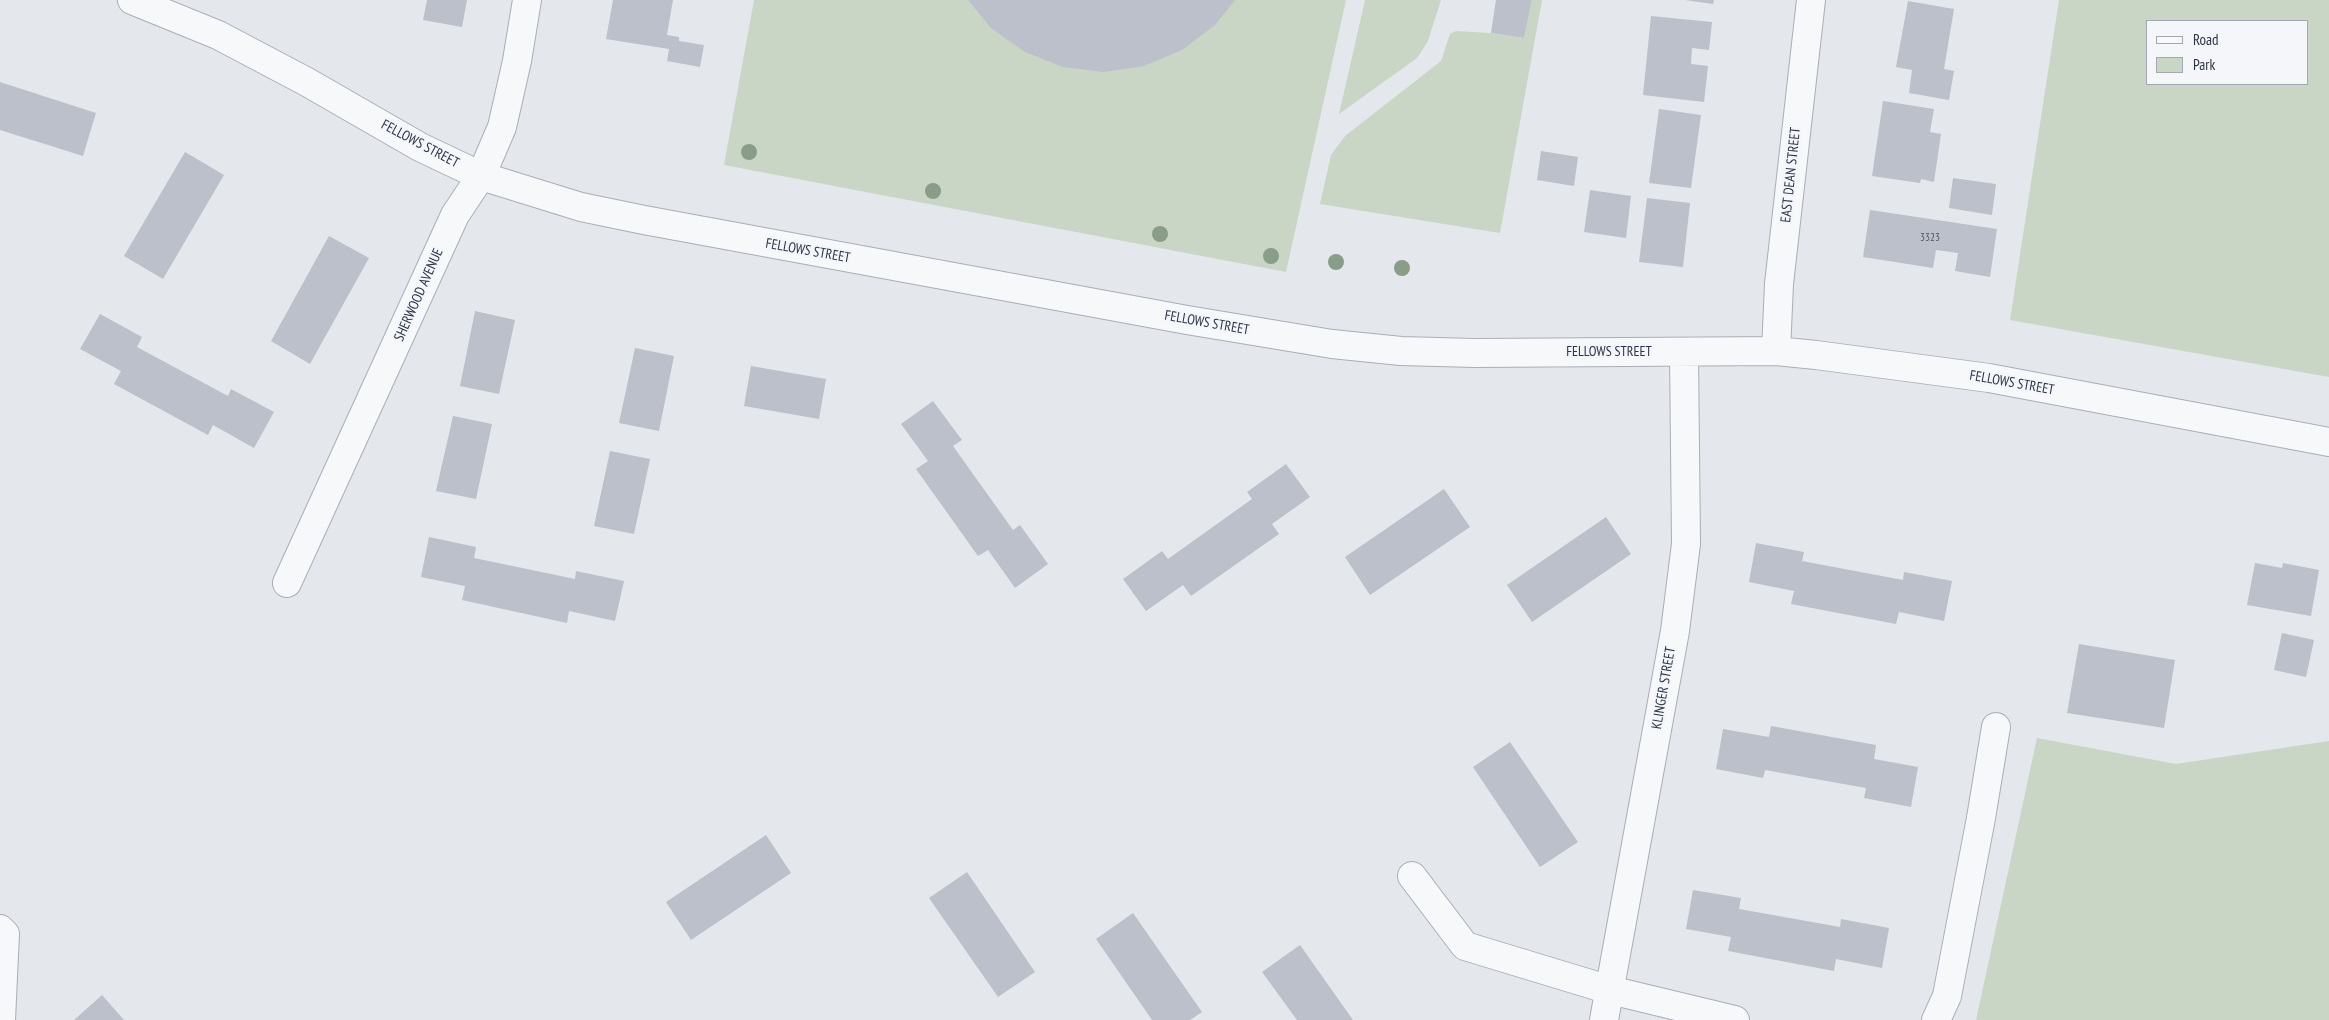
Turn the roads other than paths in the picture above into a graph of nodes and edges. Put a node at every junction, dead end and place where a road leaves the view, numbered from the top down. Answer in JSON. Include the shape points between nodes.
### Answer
{"nodes":[{"id":1,"x":132,"y":0,"type":"edge"},
{"id":2,"x":527,"y":0,"type":"edge"},
{"id":3,"x":1811,"y":0,"type":"edge"},
{"id":4,"x":481,"y":176,"type":"junction"},
{"id":5,"x":1776,"y":351,"type":"junction"},
{"id":6,"x":1684,"y":352,"type":"junction"},
{"id":7,"x":2329,"y":442,"type":"edge"},
{"id":8,"x":287,"y":583,"type":"dead end"},
{"id":9,"x":1996,"y":727,"type":"dead end"},
{"id":10,"x":1412,"y":876,"type":"dead end"},
{"id":11,"x":0,"y":928,"type":"edge"},
{"id":12,"x":1610,"y":990,"type":"junction"},
{"id":13,"x":0,"y":1020,"type":"edge"},
{"id":14,"x":1604,"y":1020,"type":"edge"},
{"id":15,"x":1735,"y":1020,"type":"edge"},
{"id":16,"x":1936,"y":1020,"type":"edge"}],
"edges":[{"from":1,"to":4,"type":"street","name":"FELLOWS STREET","via":[[218,36],[307,82],[420,147]]},
{"from":2,"to":4,"type":"street","name":"SHERWOOD AVENUE","via":[[518,61],[502,127]]},
{"from":3,"to":5,"type":"street","name":"EAST DEAN STREET","via":[[1779,284]]},
{"from":4,"to":6,"type":"street","name":"FELLOWS STREET","via":[[581,207],[644,220],[1332,344],[1475,353]]},
{"from":4,"to":8,"type":"street","name":"SHERWOOD AVENUE","via":[[455,215]]},
{"from":5,"to":6,"type":"street","name":"FELLOWS STREET"},
{"from":5,"to":7,"type":"street","name":"FELLOWS STREET","via":[[1989,378]]},
{"from":6,"to":12,"type":"street","name":"KLINGER STREET","via":[[1686,544],[1675,631]]},
{"from":9,"to":16,"type":"street","via":[[1947,996]]},
{"from":10,"to":12,"type":"street","via":[[1465,946]]},
{"from":11,"to":13,"type":"street","via":[[5,934]]},
{"from":12,"to":14,"type":"street","name":"KLINGER STREET"},
{"from":12,"to":15,"type":"street"}]}
